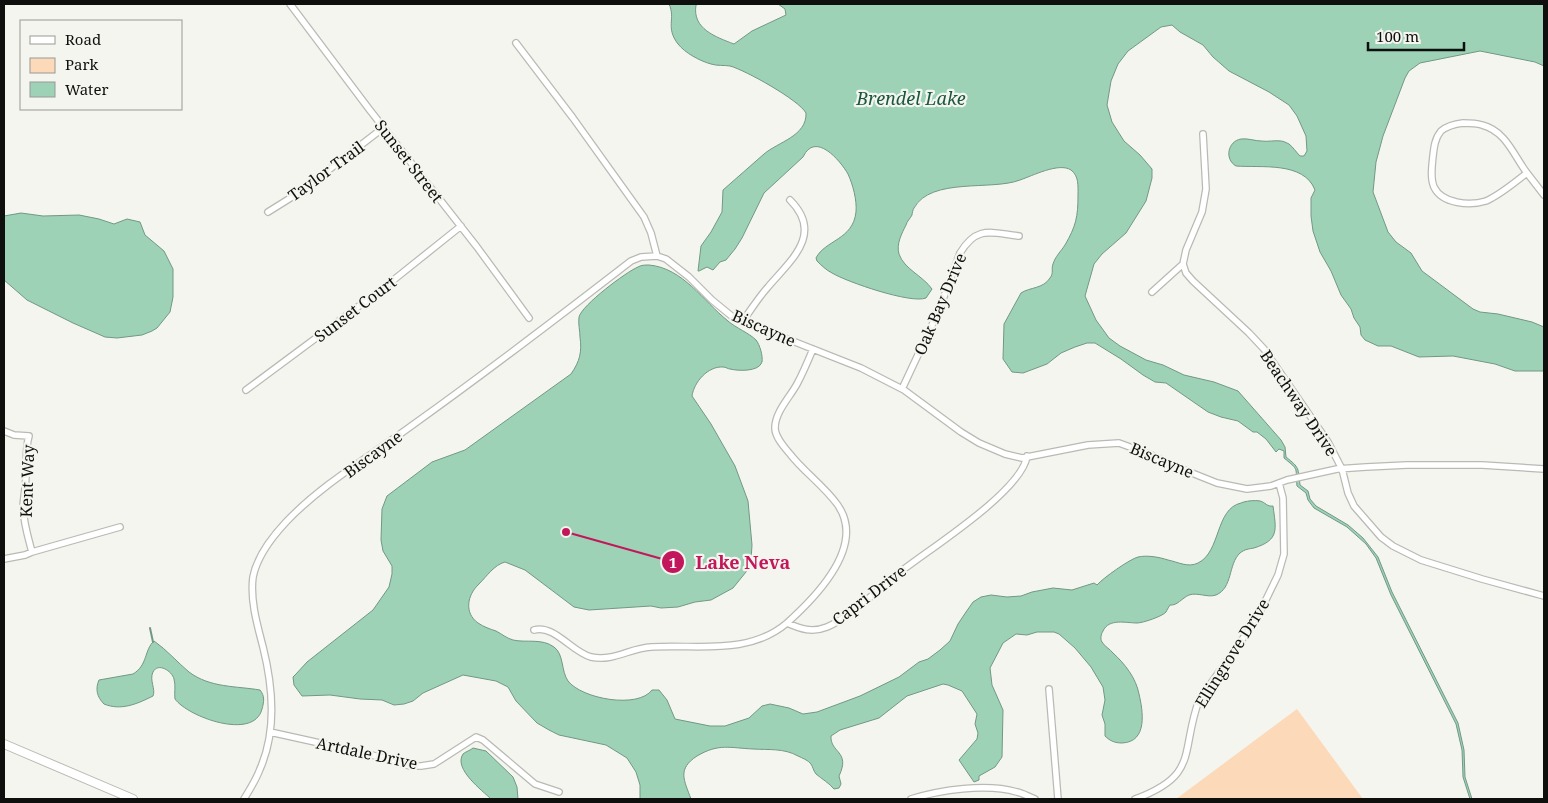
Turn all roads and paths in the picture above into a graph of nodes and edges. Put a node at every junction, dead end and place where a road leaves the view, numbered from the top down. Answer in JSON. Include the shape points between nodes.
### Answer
{"nodes":[{"id":1,"x":290,"y":4,"type":"edge"},
{"id":2,"x":516,"y":43,"type":"dead end"},
{"id":3,"x":383,"y":128,"type":"junction"},
{"id":4,"x":1203,"y":134,"type":"dead end"},
{"id":5,"x":1527,"y":173,"type":"junction"},
{"id":6,"x":1544,"y":195,"type":"edge"},
{"id":7,"x":790,"y":200,"type":"dead end"},
{"id":8,"x":268,"y":212,"type":"dead end"},
{"id":9,"x":462,"y":226,"type":"junction"},
{"id":10,"x":1019,"y":236,"type":"dead end"},
{"id":11,"x":657,"y":256,"type":"junction"},
{"id":12,"x":1182,"y":264,"type":"junction"},
{"id":13,"x":1152,"y":292,"type":"dead end"},
{"id":14,"x":529,"y":318,"type":"dead end"},
{"id":15,"x":742,"y":322,"type":"junction"},
{"id":16,"x":813,"y":349,"type":"junction"},
{"id":17,"x":902,"y":389,"type":"junction"},
{"id":18,"x":246,"y":390,"type":"dead end"},
{"id":19,"x":4,"y":431,"type":"edge"},
{"id":20,"x":1027,"y":456,"type":"junction"},
{"id":21,"x":1342,"y":469,"type":"junction"},
{"id":22,"x":1544,"y":469,"type":"edge"},
{"id":23,"x":1279,"y":483,"type":"junction"},
{"id":24,"x":120,"y":527,"type":"dead end"},
{"id":25,"x":32,"y":552,"type":"junction"},
{"id":26,"x":4,"y":559,"type":"edge"},
{"id":27,"x":1544,"y":596,"type":"edge"},
{"id":28,"x":787,"y":623,"type":"junction"},
{"id":29,"x":534,"y":630,"type":"dead end"},
{"id":30,"x":1048,"y":688,"type":"dead end"},
{"id":31,"x":270,"y":732,"type":"junction"},
{"id":32,"x":4,"y":744,"type":"edge"},
{"id":33,"x":559,"y":792,"type":"dead end"},
{"id":34,"x":133,"y":799,"type":"edge"},
{"id":35,"x":244,"y":799,"type":"edge"},
{"id":36,"x":911,"y":799,"type":"edge"},
{"id":37,"x":1035,"y":799,"type":"edge"},
{"id":38,"x":1058,"y":799,"type":"edge"},
{"id":39,"x":1135,"y":799,"type":"edge"}],
"edges":[{"from":1,"to":3,"type":"street","name":"Sunset Street"},
{"from":2,"to":11,"type":"street","via":[[644,217]]},
{"from":3,"to":8,"type":"street","name":"Taylor Trail","via":[[300,192]]},
{"from":3,"to":9,"type":"street","name":"Sunset Street"},
{"from":4,"to":12,"type":"street","via":[[1206,190],[1202,212]]},
{"from":5,"to":5,"type":"street","via":[[1506,141],[1495,130],[1482,125],[1454,125],[1441,132],[1435,141],[1431,175],[1434,187],[1442,196],[1457,202],[1486,201]]},
{"from":5,"to":6,"type":"street"},
{"from":7,"to":15,"type":"street","via":[[802,215],[806,229],[803,243]]},
{"from":9,"to":14,"type":"street","name":"Sunset Street"},
{"from":9,"to":18,"type":"street","name":"Sunset Court"},
{"from":10,"to":17,"type":"street","name":"Oak Bay Drive","via":[[980,233],[964,246],[939,310]]},
{"from":11,"to":15,"type":"street","name":"Biscayne","via":[[677,267],[712,300]]},
{"from":11,"to":31,"type":"street","name":"Biscayne","via":[[631,261],[512,353],[327,487],[286,522],[269,542],[253,576],[252,599],[270,681]]},
{"from":12,"to":13,"type":"street"},
{"from":12,"to":21,"type":"street","name":"Beachway Drive","via":[[1193,281],[1264,350],[1328,442]]},
{"from":15,"to":16,"type":"street","name":"Biscayne"},
{"from":16,"to":17,"type":"street","name":"Biscayne"},
{"from":16,"to":28,"type":"street","via":[[776,421],[775,430],[778,439],[796,461],[837,504],[845,521],[847,538],[834,569]]},
{"from":17,"to":20,"type":"street","name":"Biscayne","via":[[979,443],[1005,454]]},
{"from":19,"to":25,"type":"street","name":"Kent Way","via":[[29,436],[25,449],[23,506]]},
{"from":20,"to":23,"type":"street","name":"Biscayne","via":[[1118,443],[1217,483],[1247,490]]},
{"from":20,"to":28,"type":"street","name":"Capri Drive","via":[[1018,477],[963,527],[842,618],[827,627],[807,631]]},
{"from":21,"to":22,"type":"street","name":"Biscayne","via":[[1407,465]]},
{"from":21,"to":23,"type":"street","name":"Biscayne"},
{"from":21,"to":27,"type":"street","name":"Beachway Drive","via":[[1354,506],[1393,546],[1422,560]]},
{"from":23,"to":39,"type":"street","name":"Ellingrove Drive","via":[[1283,498],[1284,554],[1278,575],[1256,620],[1199,700],[1186,760],[1178,774],[1165,785]]},
{"from":24,"to":25,"type":"street"},
{"from":25,"to":26,"type":"street"},
{"from":28,"to":29,"type":"street","via":[[769,635],[744,644],[650,647],[603,658],[583,655],[548,631]]},
{"from":30,"to":38,"type":"street"},
{"from":31,"to":33,"type":"street","name":"Artdale Drive","via":[[410,766],[434,764],[476,737],[535,784]]},
{"from":31,"to":35,"type":"street","name":"Biscayne","via":[[260,769]]},
{"from":32,"to":34,"type":"main road"},
{"from":36,"to":37,"type":"street","via":[[968,789],[996,788]]}]}
